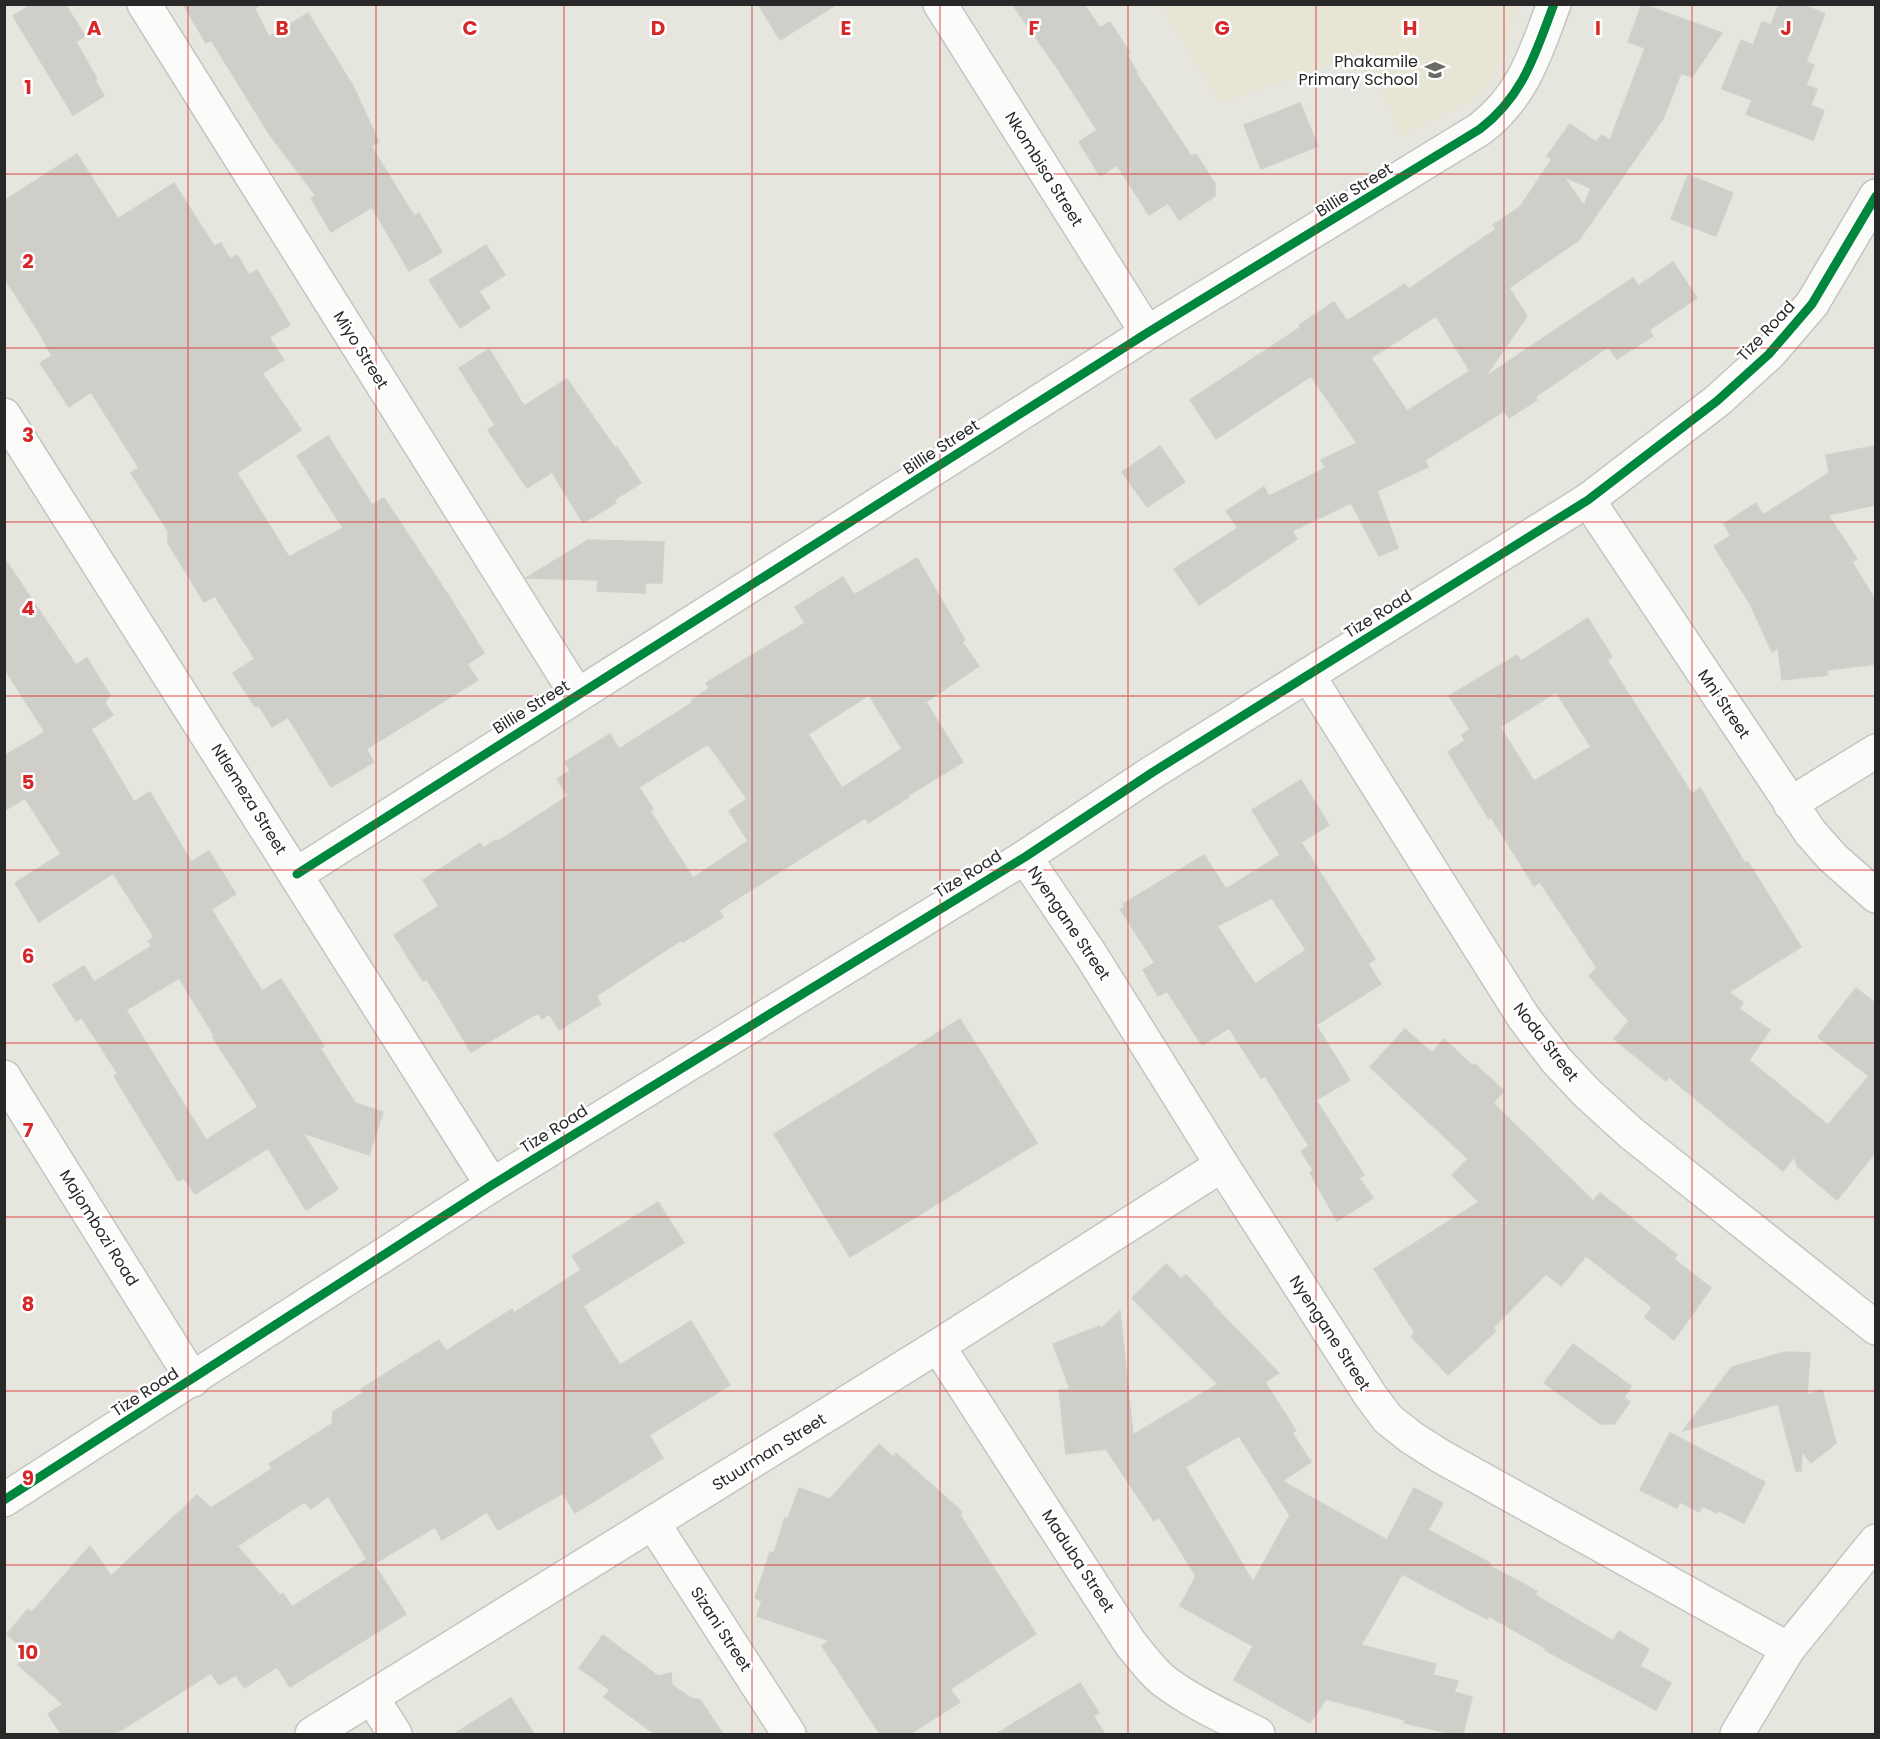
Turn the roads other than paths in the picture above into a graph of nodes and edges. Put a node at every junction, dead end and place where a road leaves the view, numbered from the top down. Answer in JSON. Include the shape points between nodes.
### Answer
{"nodes":[{"id":1,"x":144,"y":4,"type":"edge"},
{"id":2,"x":940,"y":4,"type":"edge"},
{"id":3,"x":1554,"y":4,"type":"edge"},
{"id":4,"x":1875,"y":196,"type":"edge"},
{"id":5,"x":1147,"y":333,"type":"junction"},
{"id":6,"x":4,"y":415,"type":"edge"},
{"id":7,"x":1588,"y":500,"type":"junction"},
{"id":8,"x":1308,"y":675,"type":"junction"},
{"id":9,"x":577,"y":696,"type":"junction"},
{"id":10,"x":1875,"y":751,"type":"edge"},
{"id":11,"x":1790,"y":804,"type":"junction"},
{"id":12,"x":1025,"y":857,"type":"junction"},
{"id":13,"x":297,"y":874,"type":"junction"},
{"id":14,"x":1875,"y":896,"type":"edge"},
{"id":15,"x":4,"y":1077,"type":"edge"},
{"id":16,"x":1222,"y":1165,"type":"junction"},
{"id":17,"x":492,"y":1185,"type":"junction"},
{"id":18,"x":1875,"y":1328,"type":"edge"},
{"id":19,"x":938,"y":1346,"type":"junction"},
{"id":20,"x":193,"y":1380,"type":"junction"},
{"id":21,"x":4,"y":1500,"type":"edge"},
{"id":22,"x":653,"y":1523,"type":"junction"},
{"id":23,"x":1875,"y":1541,"type":"edge"},
{"id":24,"x":1788,"y":1649,"type":"junction"},
{"id":25,"x":372,"y":1698,"type":"junction"},
{"id":26,"x":312,"y":1734,"type":"edge"},
{"id":27,"x":395,"y":1734,"type":"edge"},
{"id":28,"x":789,"y":1734,"type":"edge"},
{"id":29,"x":1258,"y":1734,"type":"edge"},
{"id":30,"x":1737,"y":1734,"type":"edge"}],
"edges":[{"from":1,"to":9,"type":"street","name":"Miyo Street"},
{"from":2,"to":5,"type":"street","name":"Nkombisa Street"},
{"from":3,"to":5,"type":"street","name":"Billie Street","via":[[1524,79],[1498,115]]},
{"from":4,"to":7,"type":"street","name":"Tize Road","via":[[1812,304],[1769,354],[1717,401]]},
{"from":5,"to":9,"type":"street","name":"Billie Street"},
{"from":6,"to":13,"type":"street","name":"Ntlemeza Street"},
{"from":7,"to":8,"type":"street","name":"Tize Road"},
{"from":7,"to":11,"type":"street","name":"Mni Street"},
{"from":8,"to":12,"type":"street","name":"Tize Road"},
{"from":8,"to":18,"type":"street","name":"Noda Street","via":[[1514,1002],[1557,1061],[1631,1133]]},
{"from":9,"to":13,"type":"street","name":"Billie Street"},
{"from":10,"to":11,"type":"street"},
{"from":11,"to":14,"type":"street","name":"Mni Street","via":[[1832,857]]},
{"from":12,"to":16,"type":"street","name":"Nyengane Street"},
{"from":12,"to":17,"type":"street","name":"Tize Road"},
{"from":13,"to":17,"type":"street","name":"Ntlemeza Street"},
{"from":15,"to":20,"type":"street","name":"Majombozi Road"},
{"from":16,"to":19,"type":"street","name":"Stuurman Street"},
{"from":16,"to":24,"type":"street","name":"Nyengane Street","via":[[1388,1419],[1442,1457]]},
{"from":17,"to":20,"type":"street","name":"Tize Road"},
{"from":19,"to":22,"type":"street","name":"Stuurman Street"},
{"from":19,"to":29,"type":"street","name":"Maduba Street","via":[[1146,1664],[1182,1693]]},
{"from":20,"to":21,"type":"street","name":"Tize Road"},
{"from":22,"to":25,"type":"street","name":"Stuurman Street"},
{"from":22,"to":28,"type":"street","name":"Sizani Street"},
{"from":23,"to":24,"type":"street"},
{"from":24,"to":30,"type":"street"},
{"from":25,"to":26,"type":"street","name":"Stuurman Street"},
{"from":25,"to":27,"type":"street"}]}
